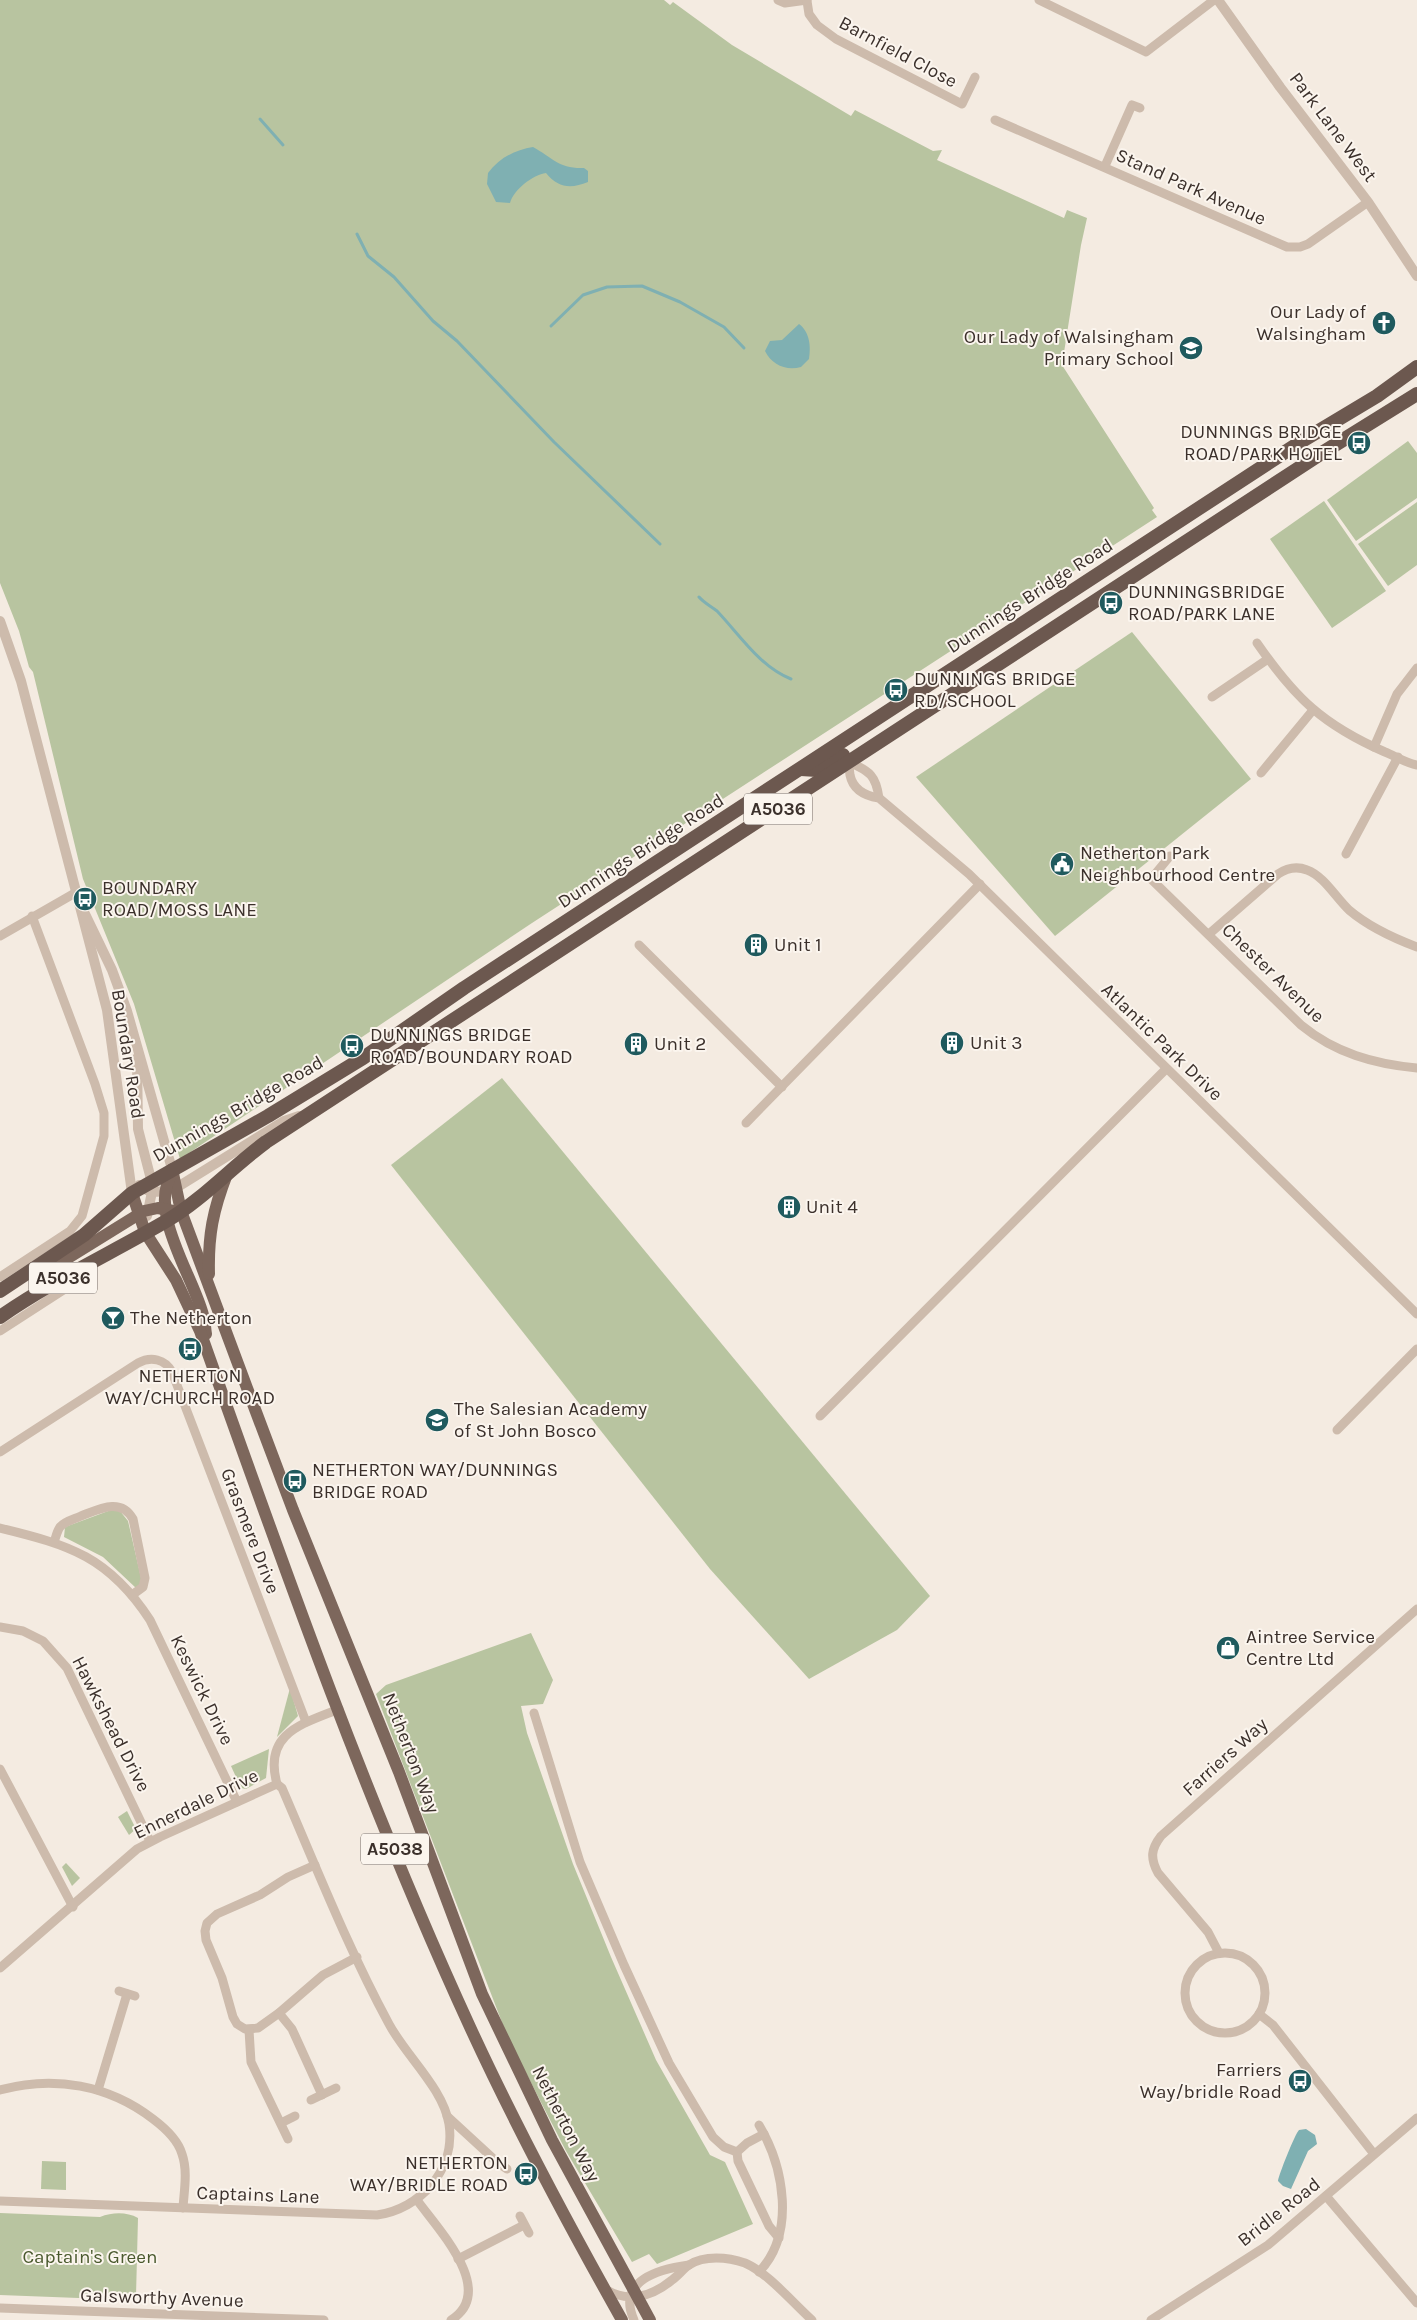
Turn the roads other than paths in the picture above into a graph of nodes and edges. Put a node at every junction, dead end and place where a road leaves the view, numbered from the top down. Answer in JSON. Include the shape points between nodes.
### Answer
{"nodes":[{"id":1,"x":778,"y":0,"type":"edge"},
{"id":2,"x":807,"y":0,"type":"edge"},
{"id":3,"x":1039,"y":0,"type":"edge"},
{"id":4,"x":1216,"y":0,"type":"edge"},
{"id":5,"x":975,"y":77,"type":"dead end"},
{"id":6,"x":1140,"y":108,"type":"dead end"},
{"id":7,"x":995,"y":120,"type":"dead end"},
{"id":8,"x":1105,"y":166,"type":"junction"},
{"id":9,"x":1368,"y":202,"type":"junction"},
{"id":10,"x":1417,"y":276,"type":"edge"},
{"id":11,"x":1417,"y":367,"type":"edge"},
{"id":12,"x":1417,"y":394,"type":"edge"},
{"id":13,"x":0,"y":621,"type":"edge"},
{"id":14,"x":1257,"y":643,"type":"dead end"},
{"id":15,"x":1268,"y":658,"type":"junction"},
{"id":16,"x":1417,"y":668,"type":"edge"},
{"id":17,"x":1212,"y":697,"type":"dead end"},
{"id":18,"x":1313,"y":710,"type":"junction"},
{"id":19,"x":1374,"y":747,"type":"junction"},
{"id":20,"x":843,"y":754,"type":"junction"},
{"id":21,"x":1398,"y":757,"type":"junction"},
{"id":22,"x":1417,"y":765,"type":"edge"},
{"id":23,"x":1262,"y":773,"type":"dead end"},
{"id":24,"x":879,"y":798,"type":"junction"},
{"id":25,"x":1346,"y":854,"type":"dead end"},
{"id":26,"x":1170,"y":856,"type":"dead end"},
{"id":27,"x":980,"y":884,"type":"junction"},
{"id":28,"x":75,"y":893,"type":"junction"},
{"id":29,"x":32,"y":916,"type":"junction"},
{"id":30,"x":1208,"y":934,"type":"junction"},
{"id":31,"x":0,"y":936,"type":"edge"},
{"id":32,"x":639,"y":944,"type":"dead end"},
{"id":33,"x":1417,"y":947,"type":"edge"},
{"id":34,"x":136,"y":1042,"type":"junction"},
{"id":35,"x":1166,"y":1068,"type":"junction"},
{"id":36,"x":1417,"y":1068,"type":"edge"},
{"id":37,"x":782,"y":1087,"type":"junction"},
{"id":38,"x":317,"y":1110,"type":"junction"},
{"id":39,"x":746,"y":1123,"type":"dead end"},
{"id":40,"x":176,"y":1168,"type":"junction"},
{"id":41,"x":228,"y":1172,"type":"junction"},
{"id":42,"x":144,"y":1188,"type":"junction"},
{"id":43,"x":171,"y":1190,"type":"junction"},
{"id":44,"x":175,"y":1215,"type":"junction"},
{"id":45,"x":144,"y":1220,"type":"junction"},
{"id":46,"x":27,"y":1273,"type":"junction"},
{"id":47,"x":0,"y":1277,"type":"edge"},
{"id":48,"x":62,"y":1278,"type":"junction"},
{"id":49,"x":210,"y":1283,"type":"junction"},
{"id":50,"x":0,"y":1291,"type":"edge"},
{"id":51,"x":1417,"y":1314,"type":"edge"},
{"id":52,"x":0,"y":1317,"type":"edge"},
{"id":53,"x":0,"y":1331,"type":"edge"},
{"id":54,"x":1417,"y":1349,"type":"edge"},
{"id":55,"x":210,"y":1359,"type":"junction"},
{"id":56,"x":820,"y":1416,"type":"dead end"},
{"id":57,"x":1337,"y":1430,"type":"dead end"},
{"id":58,"x":0,"y":1452,"type":"edge"},
{"id":59,"x":0,"y":1528,"type":"edge"},
{"id":60,"x":54,"y":1542,"type":"junction"},
{"id":61,"x":132,"y":1595,"type":"junction"},
{"id":62,"x":1417,"y":1608,"type":"edge"},
{"id":63,"x":0,"y":1627,"type":"edge"},
{"id":64,"x":340,"y":1709,"type":"junction"},
{"id":65,"x":534,"y":1713,"type":"dead end"},
{"id":66,"x":306,"y":1722,"type":"junction"},
{"id":67,"x":0,"y":1769,"type":"edge"},
{"id":68,"x":277,"y":1784,"type":"junction"},
{"id":69,"x":237,"y":1802,"type":"junction"},
{"id":70,"x":150,"y":1842,"type":"junction"},
{"id":71,"x":315,"y":1864,"type":"junction"},
{"id":72,"x":73,"y":1907,"type":"junction"},
{"id":73,"x":1219,"y":1952,"type":"junction"},
{"id":74,"x":357,"y":1957,"type":"junction"},
{"id":75,"x":0,"y":1968,"type":"edge"},
{"id":76,"x":127,"y":1994,"type":"dead end"},
{"id":77,"x":279,"y":2013,"type":"junction"},
{"id":78,"x":1259,"y":2014,"type":"junction"},
{"id":79,"x":249,"y":2030,"type":"junction"},
{"id":80,"x":336,"y":2088,"type":"dead end"},
{"id":81,"x":0,"y":2090,"type":"edge"},
{"id":82,"x":98,"y":2090,"type":"junction"},
{"id":83,"x":322,"y":2095,"type":"junction"},
{"id":84,"x":311,"y":2100,"type":"dead end"},
{"id":85,"x":296,"y":2116,"type":"dead end"},
{"id":86,"x":447,"y":2116,"type":"junction"},
{"id":87,"x":1417,"y":2118,"type":"edge"},
{"id":88,"x":281,"y":2124,"type":"junction"},
{"id":89,"x":759,"y":2125,"type":"dead end"},
{"id":90,"x":764,"y":2134,"type":"junction"},
{"id":91,"x":288,"y":2138,"type":"dead end"},
{"id":92,"x":737,"y":2152,"type":"junction"},
{"id":93,"x":1374,"y":2154,"type":"junction"},
{"id":94,"x":507,"y":2169,"type":"dead end"},
{"id":95,"x":1326,"y":2196,"type":"junction"},
{"id":96,"x":417,"y":2200,"type":"junction"},
{"id":97,"x":0,"y":2201,"type":"edge"},
{"id":98,"x":183,"y":2208,"type":"junction"},
{"id":99,"x":520,"y":2216,"type":"dead end"},
{"id":100,"x":779,"y":2238,"type":"junction"},
{"id":101,"x":458,"y":2259,"type":"junction"},
{"id":102,"x":689,"y":2265,"type":"junction"},
{"id":103,"x":759,"y":2272,"type":"junction"},
{"id":104,"x":605,"y":2289,"type":"junction"},
{"id":105,"x":633,"y":2294,"type":"junction"},
{"id":106,"x":1417,"y":2303,"type":"edge"},
{"id":107,"x":0,"y":2308,"type":"edge"},
{"id":108,"x":324,"y":2320,"type":"edge"},
{"id":109,"x":451,"y":2320,"type":"edge"},
{"id":110,"x":622,"y":2320,"type":"edge"},
{"id":111,"x":634,"y":2320,"type":"edge"},
{"id":112,"x":650,"y":2320,"type":"edge"},
{"id":113,"x":812,"y":2320,"type":"edge"},
{"id":114,"x":1151,"y":2320,"type":"edge"}],
"edges":[{"from":1,"to":2,"type":"street","via":[[785,3]]},
{"from":2,"to":5,"type":"street","name":"Barnfield Close","via":[[813,20],[836,40],[962,104]]},
{"from":3,"to":4,"type":"street","via":[[1146,52]]},
{"from":4,"to":9,"type":"street","name":"Park Lane West"},
{"from":6,"to":8,"type":"street","via":[[1132,105]]},
{"from":7,"to":8,"type":"street","name":"Stand Park Avenue"},
{"from":8,"to":9,"type":"street","name":"Stand Park Avenue","via":[[1287,247],[1308,244]]},
{"from":9,"to":10,"type":"street","name":"Park Lane West"},
{"from":11,"to":20,"type":"highway","name":"Dunnings Bridge Road","number":"A5036","via":[[1293,446]]},
{"from":12,"to":20,"type":"highway","name":"Dunnings Bridge Road","number":"A5036"},
{"from":13,"to":28,"type":"street","name":"Boundary Road","via":[[21,681]]},
{"from":14,"to":15,"type":"street"},
{"from":15,"to":17,"type":"street"},
{"from":15,"to":18,"type":"street","via":[[1295,694]]},
{"from":16,"to":19,"type":"street","via":[[1397,694]]},
{"from":18,"to":19,"type":"street","via":[[1341,730]]},
{"from":18,"to":23,"type":"street"},
{"from":19,"to":21,"type":"street"},
{"from":20,"to":24,"type":"street","name":"Atlantic Park Drive","via":[[877,782]]},
{"from":20,"to":24,"type":"street","name":"Atlantic Park Drive","via":[[850,777],[860,792]]},
{"from":20,"to":38,"type":"highway","name":"Dunnings Bridge Road","number":"A5036"},
{"from":20,"to":40,"type":"highway","name":"Dunnings Bridge Road","number":"A5036","via":[[801,769],[464,988],[363,1058]]},
{"from":21,"to":22,"type":"street"},
{"from":21,"to":25,"type":"street"},
{"from":24,"to":27,"type":"street","name":"Atlantic Park Drive"},
{"from":26,"to":30,"type":"street","name":"Chester Avenue","via":[[1151,879]]},
{"from":27,"to":35,"type":"street","name":"Atlantic Park Drive"},
{"from":27,"to":37,"type":"street"},
{"from":28,"to":29,"type":"street"},
{"from":28,"to":34,"type":"street","name":"Boundary Road","via":[[112,970]]},
{"from":28,"to":42,"type":"street","name":"Boundary Road","via":[[107,1010],[126,1164]]},
{"from":29,"to":31,"type":"street"},
{"from":29,"to":47,"type":"street","via":[[104,1113],[104,1136],[82,1216],[70,1231]]},
{"from":30,"to":33,"type":"street","via":[[1278,874],[1301,868],[1317,876],[1339,900],[1368,923]]},
{"from":30,"to":36,"type":"street","name":"Chester Avenue","via":[[1316,1038],[1339,1050],[1377,1062]]},
{"from":32,"to":37,"type":"street"},
{"from":34,"to":40,"type":"street","name":"Boundary Road"},
{"from":34,"to":42,"type":"street","via":[[138,1129]]},
{"from":35,"to":51,"type":"street","name":"Atlantic Park Drive"},
{"from":35,"to":56,"type":"street"},
{"from":37,"to":39,"type":"street"},
{"from":38,"to":41,"type":"highway","name":"Dunnings Bridge Road","number":"A5036","via":[[266,1142]]},
{"from":38,"to":43,"type":"street","via":[[284,1121]]},
{"from":40,"to":42,"type":"highway","name":"Dunnings Bridge Road","number":"A5036"},
{"from":40,"to":43,"type":"main road"},
{"from":41,"to":44,"type":"highway","name":"Dunnings Bridge Road","number":"A5036"},
{"from":41,"to":49,"type":"main road","via":[[210,1228]]},
{"from":42,"to":43,"type":"street"},
{"from":42,"to":45,"type":"main road"},
{"from":42,"to":45,"type":"street"},
{"from":42,"to":46,"type":"highway","number":"A5036","via":[[84,1235]]},
{"from":43,"to":44,"type":"main road"},
{"from":44,"to":45,"type":"highway","name":"Dunnings Bridge Road","number":"A5036"},
{"from":44,"to":45,"type":"main road"},
{"from":44,"to":49,"type":"main road","name":"Netherton Way","number":"A5038"},
{"from":44,"to":55,"type":"main road","via":[[203,1314]]},
{"from":45,"to":46,"type":"main road","via":[[60,1263]]},
{"from":45,"to":48,"type":"highway","number":"A5036","via":[[128,1241]]},
{"from":45,"to":55,"type":"main road","number":"A5038","via":[[188,1304]]},
{"from":46,"to":50,"type":"highway","number":"A5036"},
{"from":48,"to":52,"type":"highway","number":"A5036"},
{"from":48,"to":53,"type":"street","via":[[65,1289]]},
{"from":49,"to":105,"type":"main road","name":"Netherton Way","number":"A5038","via":[[290,1501],[382,1727],[482,1994],[552,2140]]},
{"from":54,"to":57,"type":"street"},
{"from":55,"to":64,"type":"main road","number":"A5038"},
{"from":58,"to":66,"type":"street","name":"Grasmere Drive","via":[[138,1362],[157,1360],[167,1364]]},
{"from":59,"to":60,"type":"street","name":"Keswick Drive"},
{"from":60,"to":61,"type":"street","name":"Keswick Drive","via":[[93,1560]]},
{"from":60,"to":61,"type":"street","via":[[60,1527],[106,1506],[119,1506],[128,1511],[133,1519],[145,1578],[143,1587]]},
{"from":61,"to":69,"type":"street","name":"Keswick Drive","via":[[150,1620]]},
{"from":62,"to":73,"type":"street","name":"Farriers Way","via":[[1153,1846],[1152,1862],[1158,1873],[1208,1932]]},
{"from":63,"to":70,"type":"street","name":"Hawkshead Drive","via":[[22,1630],[43,1641],[67,1668]]},
{"from":64,"to":66,"type":"street","name":"Ennerdale Drive"},
{"from":64,"to":104,"type":"main road","number":"A5038","via":[[369,1787],[470,2026],[537,2164]]},
{"from":65,"to":92,"type":"street","via":[[580,1862],[669,2063],[712,2137]]},
{"from":66,"to":68,"type":"street","name":"Ennerdale Drive","via":[[290,1731],[279,1745],[274,1764]]},
{"from":67,"to":72,"type":"street"},
{"from":68,"to":69,"type":"street","name":"Ennerdale Drive"},
{"from":68,"to":71,"type":"street","name":"Captains Lane","via":[[282,1788]]},
{"from":69,"to":70,"type":"street","name":"Ennerdale Drive"},
{"from":70,"to":72,"type":"street","name":"Ennerdale Drive","via":[[130,1855]]},
{"from":71,"to":74,"type":"street","name":"Captains Lane"},
{"from":71,"to":79,"type":"street","via":[[260,1895],[217,1914],[206,1927],[206,1940],[222,1978],[232,2017]]},
{"from":72,"to":75,"type":"street","name":"Ennerdale Drive"},
{"from":73,"to":78,"type":"street","via":[[1235,1954],[1256,1967],[1263,1979],[1265,1993]]},
{"from":73,"to":78,"type":"street","via":[[1207,1956],[1188,1974],[1184,1988],[1186,2005],[1192,2017],[1207,2029],[1227,2033],[1249,2025]]},
{"from":74,"to":77,"type":"street","via":[[322,1975]]},
{"from":74,"to":86,"type":"street","name":"Captains Lane","via":[[389,2025],[437,2094]]},
{"from":76,"to":82,"type":"street"},
{"from":77,"to":79,"type":"street","via":[[263,2026]]},
{"from":77,"to":83,"type":"street","via":[[292,2029]]},
{"from":78,"to":93,"type":"street","via":[[1272,2025]]},
{"from":79,"to":88,"type":"street","via":[[251,2062]]},
{"from":80,"to":83,"type":"street"},
{"from":81,"to":82,"type":"street","via":[[44,2083]]},
{"from":82,"to":98,"type":"street","via":[[140,2110],[176,2141],[184,2164]]},
{"from":83,"to":84,"type":"street"},
{"from":85,"to":88,"type":"street"},
{"from":86,"to":94,"type":"street","name":"Captains Lane"},
{"from":86,"to":96,"type":"street","name":"Captains Lane","via":[[449,2142],[445,2160],[430,2187]]},
{"from":87,"to":93,"type":"street","name":"Bridle Road"},
{"from":88,"to":91,"type":"street"},
{"from":89,"to":90,"type":"street"},
{"from":90,"to":92,"type":"street"},
{"from":90,"to":100,"type":"street","via":[[777,2166],[781,2190]]},
{"from":92,"to":100,"type":"street","via":[[752,2193]]},
{"from":93,"to":95,"type":"street","name":"Bridle Road"},
{"from":95,"to":106,"type":"street"},
{"from":95,"to":114,"type":"street","name":"Bridle Road","via":[[1268,2245]]},
{"from":96,"to":98,"type":"street","name":"Captains Lane","via":[[394,2212],[367,2215]]},
{"from":96,"to":101,"type":"street"},
{"from":97,"to":98,"type":"street","name":"Captains Lane"},
{"from":99,"to":101,"type":"street","via":[[526,2229]]},
{"from":100,"to":103,"type":"street","via":[[772,2258]]},
{"from":101,"to":109,"type":"street","via":[[470,2290],[463,2310]]},
{"from":102,"to":103,"type":"street","via":[[721,2258],[745,2263]]},
{"from":102,"to":105,"type":"street","via":[[671,2282],[654,2291]]},
{"from":102,"to":105,"type":"street","via":[[663,2269],[642,2281]]},
{"from":103,"to":113,"type":"street"},
{"from":104,"to":105,"type":"street","via":[[620,2296]]},
{"from":104,"to":110,"type":"main road","number":"A5038"},
{"from":105,"to":111,"type":"street","via":[[630,2309]]},
{"from":105,"to":112,"type":"main road","name":"Netherton Way","number":"A5038"},
{"from":107,"to":108,"type":"street","name":"Galsworthy Avenue"}]}
